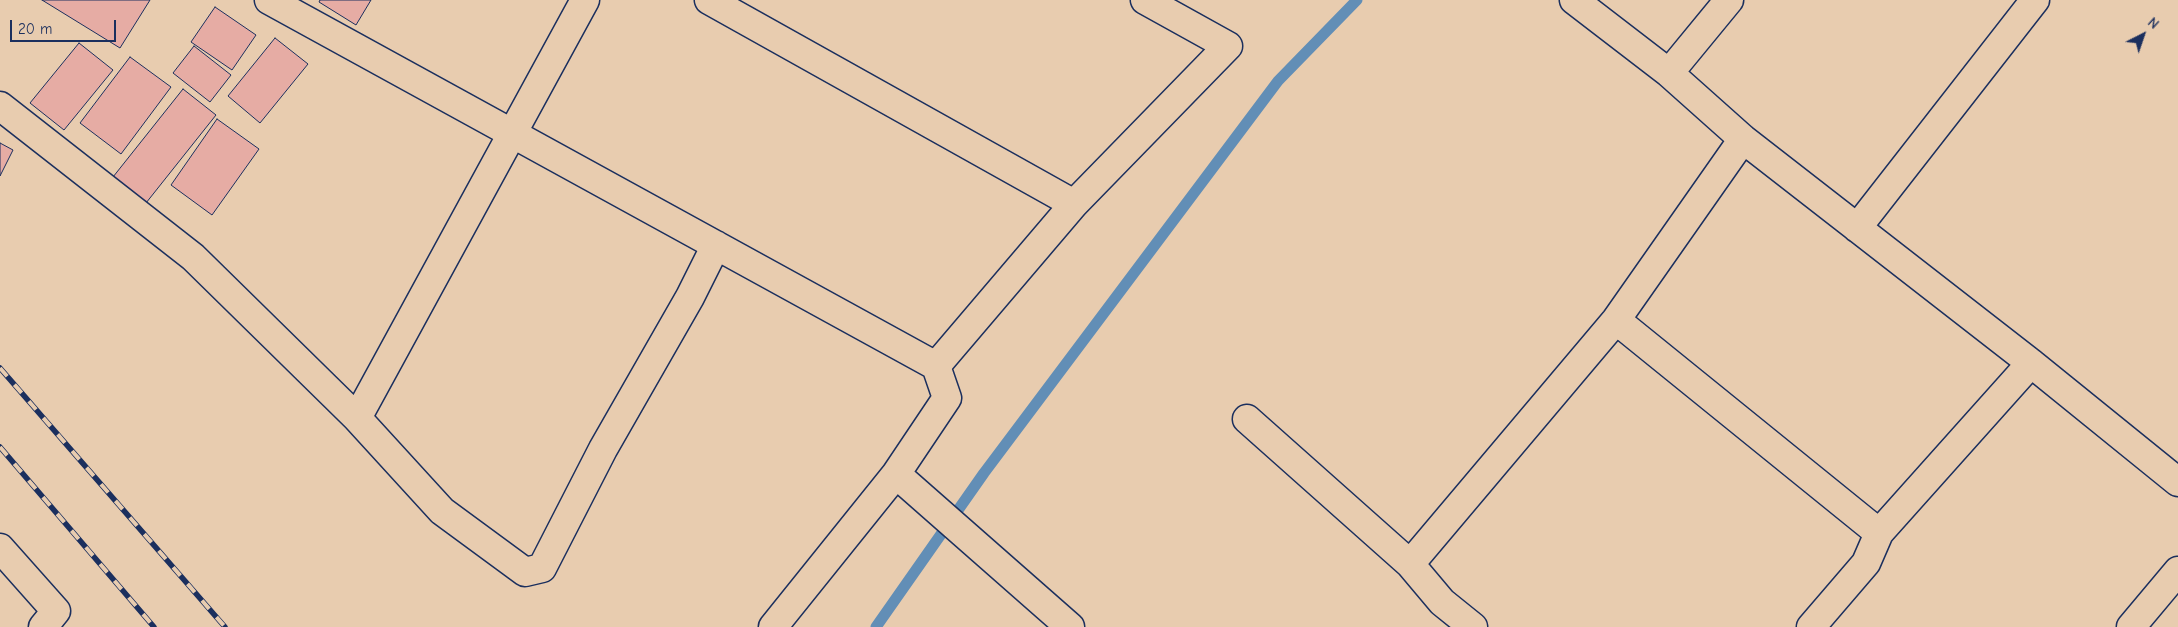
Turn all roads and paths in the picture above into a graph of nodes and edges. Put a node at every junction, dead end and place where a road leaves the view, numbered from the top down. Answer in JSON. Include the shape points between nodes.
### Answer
{"nodes":[{"id":1,"x":269,"y":0,"type":"edge"},
{"id":2,"x":585,"y":0,"type":"edge"},
{"id":3,"x":709,"y":0,"type":"edge"},
{"id":4,"x":1145,"y":0,"type":"edge"},
{"id":5,"x":1574,"y":0,"type":"edge"},
{"id":6,"x":1729,"y":0,"type":"edge"},
{"id":7,"x":2035,"y":0,"type":"edge"},
{"id":8,"x":1669,"y":74,"type":"junction"},
{"id":9,"x":0,"y":106,"type":"edge"},
{"id":10,"x":512,"y":132,"type":"junction"},
{"id":11,"x":1743,"y":139,"type":"junction"},
{"id":12,"x":1074,"y":204,"type":"junction"},
{"id":13,"x":1857,"y":228,"type":"junction"},
{"id":14,"x":716,"y":245,"type":"junction"},
{"id":15,"x":1616,"y":320,"type":"junction"},
{"id":16,"x":2031,"y":363,"type":"junction"},
{"id":17,"x":936,"y":366,"type":"junction"},
{"id":18,"x":356,"y":418,"type":"junction"},
{"id":19,"x":1247,"y":419,"type":"dead end"},
{"id":20,"x":896,"y":474,"type":"junction"},
{"id":21,"x":2178,"y":482,"type":"edge"},
{"id":22,"x":1879,"y":533,"type":"junction"},
{"id":23,"x":0,"y":548,"type":"edge"},
{"id":24,"x":1410,"y":564,"type":"junction"},
{"id":25,"x":2178,"y":570,"type":"edge"},
{"id":26,"x":56,"y":622,"type":"edge"},
{"id":27,"x":773,"y":627,"type":"edge"},
{"id":28,"x":1070,"y":627,"type":"edge"},
{"id":29,"x":1473,"y":627,"type":"edge"},
{"id":30,"x":1811,"y":627,"type":"edge"},
{"id":31,"x":2131,"y":627,"type":"edge"}],
"edges":[{"from":1,"to":10,"type":"street"},
{"from":2,"to":10,"type":"street"},
{"from":3,"to":12,"type":"street"},
{"from":4,"to":12,"type":"street","via":[[1228,46]]},
{"from":5,"to":8,"type":"street"},
{"from":6,"to":8,"type":"street"},
{"from":7,"to":13,"type":"street"},
{"from":8,"to":11,"type":"street"},
{"from":9,"to":18,"type":"street","via":[[192,257]]},
{"from":10,"to":14,"type":"street"},
{"from":10,"to":18,"type":"street"},
{"from":11,"to":13,"type":"street"},
{"from":11,"to":15,"type":"street"},
{"from":12,"to":17,"type":"street"},
{"from":13,"to":16,"type":"street"},
{"from":14,"to":17,"type":"street"},
{"from":14,"to":18,"type":"street","via":[[603,449],[542,568],[525,572],[442,511]]},
{"from":15,"to":22,"type":"street"},
{"from":15,"to":24,"type":"street"},
{"from":16,"to":21,"type":"street"},
{"from":16,"to":22,"type":"street"},
{"from":17,"to":20,"type":"street","via":[[947,398]]},
{"from":19,"to":24,"type":"street"},
{"from":20,"to":27,"type":"street"},
{"from":20,"to":28,"type":"street"},
{"from":22,"to":30,"type":"street","via":[[1866,563]]},
{"from":23,"to":26,"type":"street"},
{"from":24,"to":29,"type":"street","via":[[1442,602]]},
{"from":25,"to":31,"type":"street"}]}
